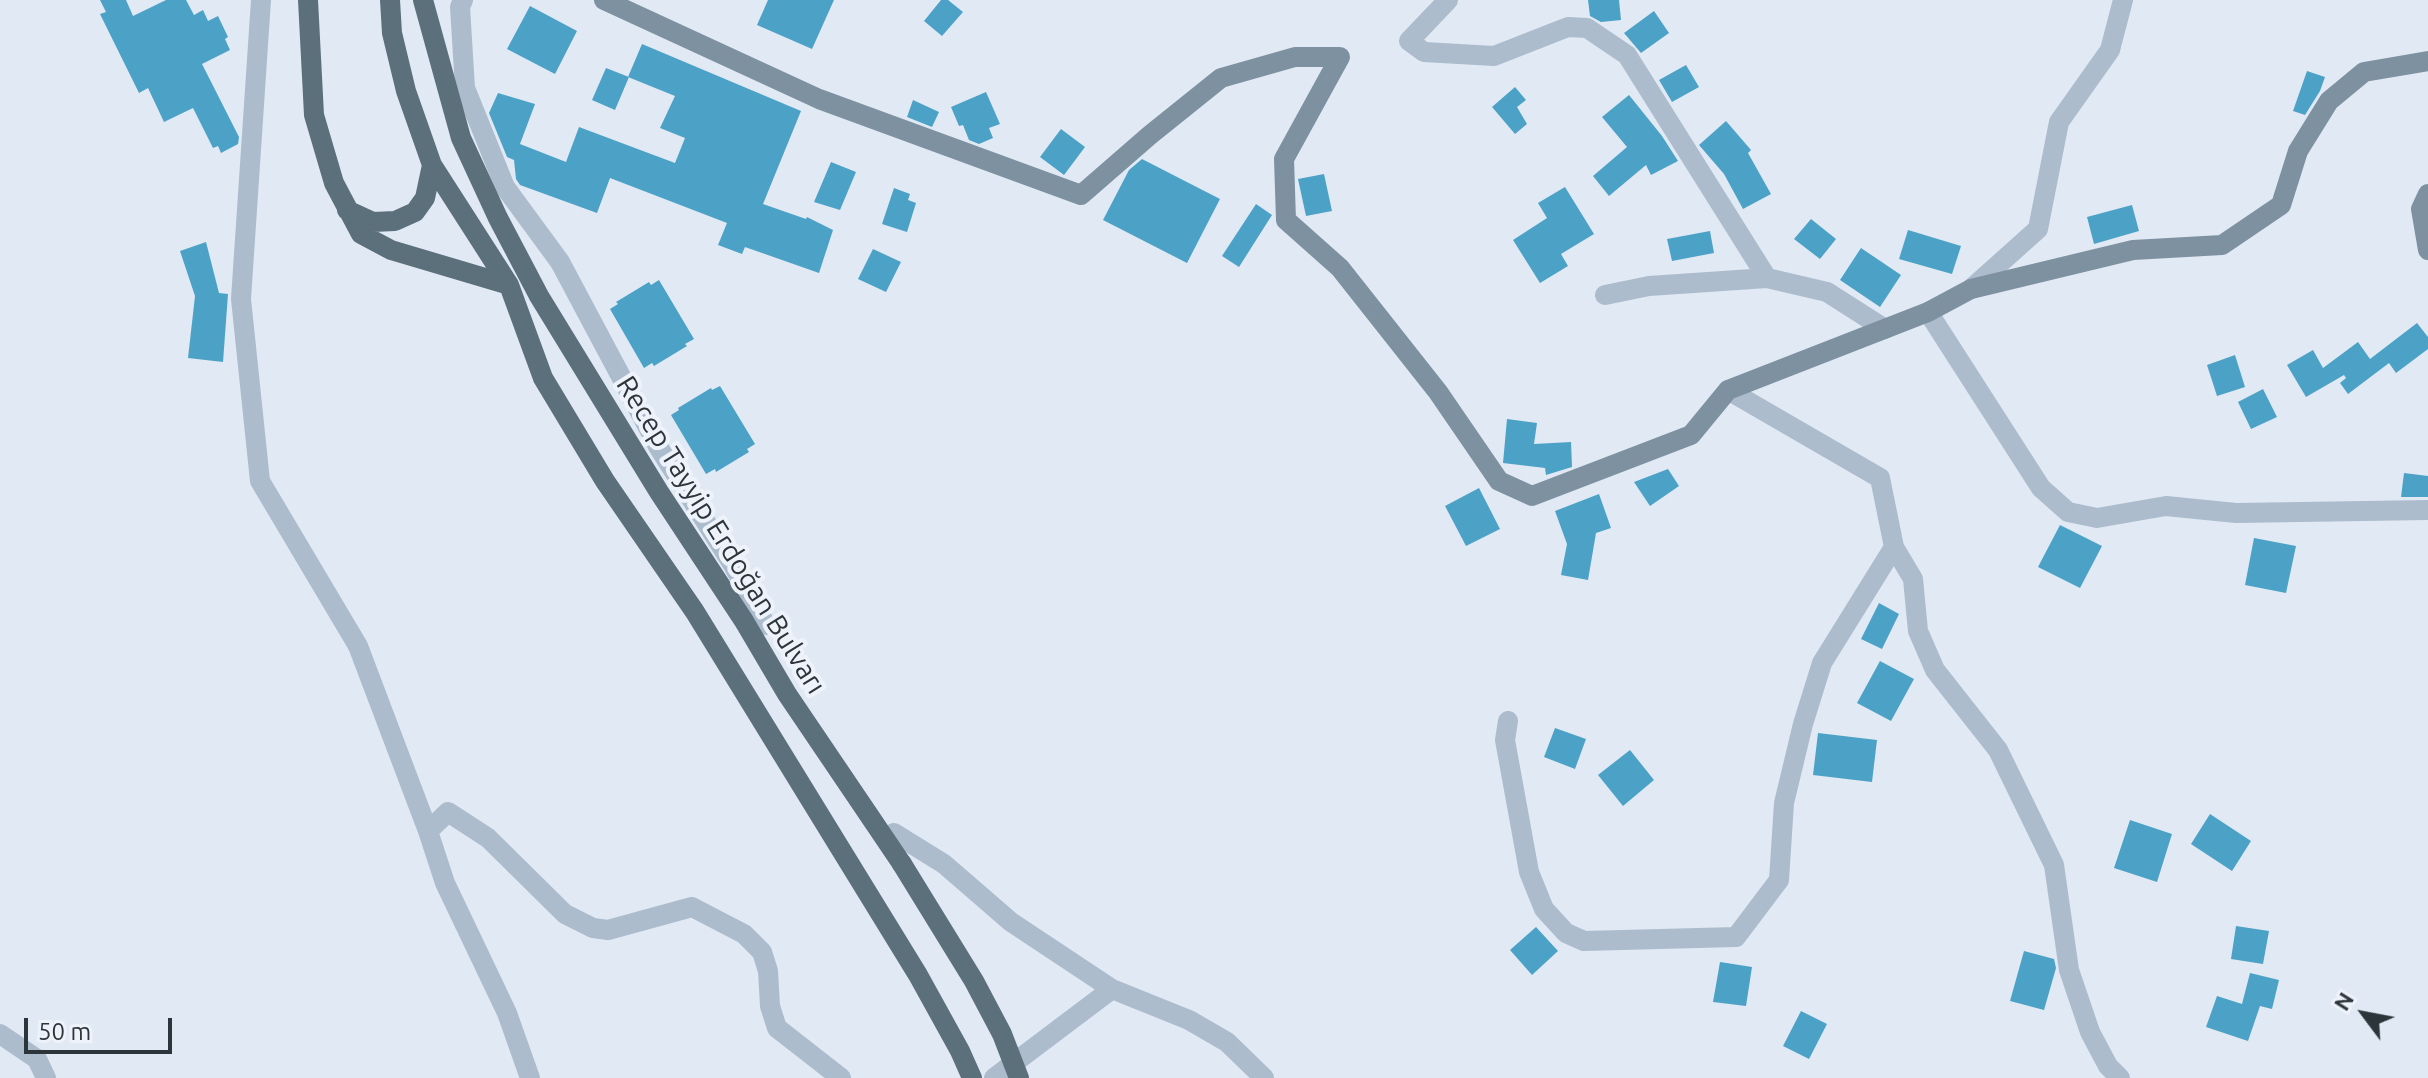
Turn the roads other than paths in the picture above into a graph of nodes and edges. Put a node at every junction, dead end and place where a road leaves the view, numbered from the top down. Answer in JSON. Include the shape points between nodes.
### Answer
{"nodes":[{"id":1,"x":261,"y":0,"type":"edge"},
{"id":2,"x":308,"y":0,"type":"edge"},
{"id":3,"x":390,"y":0,"type":"edge"},
{"id":4,"x":423,"y":0,"type":"edge"},
{"id":5,"x":463,"y":0,"type":"edge"},
{"id":6,"x":604,"y":0,"type":"edge"},
{"id":7,"x":1448,"y":0,"type":"edge"},
{"id":8,"x":2123,"y":0,"type":"edge"},
{"id":9,"x":2428,"y":61,"type":"edge"},
{"id":10,"x":432,"y":165,"type":"junction"},
{"id":11,"x":2428,"y":194,"type":"edge"},
{"id":12,"x":347,"y":210,"type":"junction"},
{"id":13,"x":2428,"y":250,"type":"edge"},
{"id":14,"x":1767,"y":278,"type":"junction"},
{"id":15,"x":509,"y":285,"type":"junction"},
{"id":16,"x":1971,"y":289,"type":"junction"},
{"id":17,"x":1605,"y":295,"type":"dead end"},
{"id":18,"x":1928,"y":312,"type":"junction"},
{"id":19,"x":1885,"y":329,"type":"junction"},
{"id":20,"x":1728,"y":390,"type":"junction"},
{"id":21,"x":2428,"y":510,"type":"edge"},
{"id":22,"x":1894,"y":547,"type":"junction"},
{"id":23,"x":766,"y":625,"type":"dead end"},
{"id":24,"x":1508,"y":721,"type":"dead end"},
{"id":25,"x":428,"y":831,"type":"junction"},
{"id":26,"x":894,"y":833,"type":"dead end"},
{"id":27,"x":1112,"y":989,"type":"junction"},
{"id":28,"x":0,"y":1034,"type":"edge"},
{"id":29,"x":46,"y":1078,"type":"edge"},
{"id":30,"x":530,"y":1078,"type":"edge"},
{"id":31,"x":841,"y":1078,"type":"edge"},
{"id":32,"x":972,"y":1078,"type":"edge"},
{"id":33,"x":994,"y":1078,"type":"edge"},
{"id":34,"x":1019,"y":1078,"type":"edge"},
{"id":35,"x":1264,"y":1078,"type":"edge"},
{"id":36,"x":2120,"y":1078,"type":"edge"}],
"edges":[{"from":1,"to":25,"type":"street","via":[[241,299],[260,481],[358,646]]},
{"from":2,"to":12,"type":"main road","via":[[314,115]]},
{"from":3,"to":10,"type":"main road","via":[[406,91]]},
{"from":4,"to":34,"type":"main road","name":"Recep Tayyip Erdoğan Bulvarı","bridge":true,"via":[[461,138],[539,296],[787,694],[974,981]]},
{"from":5,"to":23,"type":"street","via":[[465,88],[505,187],[560,262],[659,448]]},
{"from":6,"to":20,"type":"street","via":[[819,99],[1081,195],[1221,78],[1295,57],[1340,57],[1284,159],[1286,220],[1340,268],[1438,392],[1499,481],[1532,496],[1691,435]]},
{"from":7,"to":14,"type":"street","via":[[1409,41],[1424,52],[1494,56],[1568,27],[1587,28],[1627,55]]},
{"from":8,"to":16,"type":"street","via":[[2110,50],[2059,122],[2038,229]]},
{"from":9,"to":16,"type":"street","via":[[2364,72],[2329,101],[2298,151],[2281,205],[2222,245],[2133,250]]},
{"from":10,"to":12,"type":"main road","via":[[425,198],[415,212],[395,221],[373,222]]},
{"from":10,"to":15,"type":"main road"},
{"from":11,"to":13,"type":"street","via":[[2421,209]]},
{"from":12,"to":15,"type":"main road","via":[[361,234],[391,250]]},
{"from":14,"to":17,"type":"street","via":[[1649,286]]},
{"from":14,"to":19,"type":"street","via":[[1827,292]]},
{"from":15,"to":32,"type":"main road","via":[[543,378],[605,481],[695,612],[918,975]]},
{"from":16,"to":18,"type":"street"},
{"from":18,"to":19,"type":"street"},
{"from":18,"to":21,"type":"street","via":[[2041,488],[2068,512],[2097,518],[2166,506],[2236,513]]},
{"from":19,"to":20,"type":"street"},
{"from":20,"to":22,"type":"street","via":[[1880,478]]},
{"from":22,"to":24,"type":"street","via":[[1822,663],[1784,803],[1779,880],[1736,937],[1584,941],[1566,933],[1544,909],[1529,872],[1505,740]]},
{"from":22,"to":36,"type":"street","via":[[1913,579],[1918,631],[1935,670],[1998,750],[2054,865],[2069,970],[2090,1032]]},
{"from":25,"to":30,"type":"street","via":[[445,883],[507,1013]]},
{"from":25,"to":31,"type":"street","via":[[448,812],[488,838],[565,914],[593,928],[608,930],[692,907],[744,934],[762,952],[777,1028]]},
{"from":26,"to":27,"type":"street","via":[[944,864],[1011,922]]},
{"from":27,"to":33,"type":"street"},
{"from":27,"to":35,"type":"street","via":[[1214,1034]]},
{"from":28,"to":29,"type":"street","via":[[37,1059]]}]}
